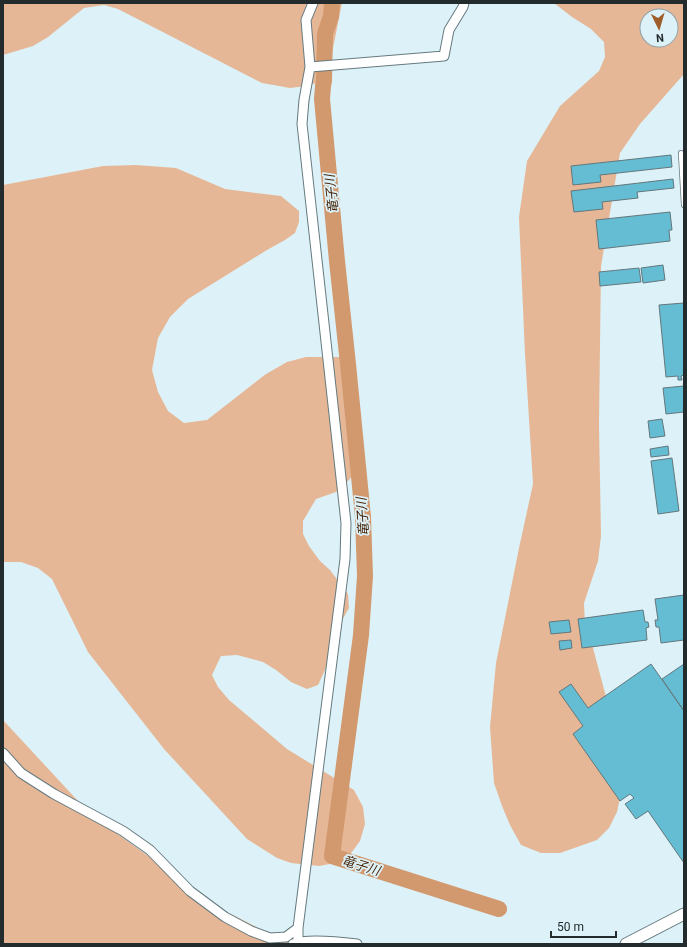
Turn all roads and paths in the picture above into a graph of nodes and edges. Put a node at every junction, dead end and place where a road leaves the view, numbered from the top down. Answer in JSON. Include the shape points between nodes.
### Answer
{"nodes":[{"id":1,"x":313,"y":3,"type":"edge"},
{"id":2,"x":464,"y":3,"type":"edge"},
{"id":3,"x":310,"y":67,"type":"junction"},
{"id":4,"x":681,"y":153,"type":"dead end"},
{"id":5,"x":684,"y":205,"type":"edge"},
{"id":6,"x":3,"y":753,"type":"edge"},
{"id":7,"x":684,"y":914,"type":"edge"},
{"id":8,"x":298,"y":928,"type":"junction"},
{"id":9,"x":296,"y":943,"type":"edge"},
{"id":10,"x":357,"y":944,"type":"edge"},
{"id":11,"x":626,"y":944,"type":"edge"}],
"edges":[{"from":1,"to":3,"type":"street","via":[[306,20]]},
{"from":2,"to":3,"type":"street","via":[[449,30],[444,56]]},
{"from":3,"to":8,"type":"street","via":[[302,124],[346,523],[345,559]]},
{"from":4,"to":5,"type":"lane"},
{"from":6,"to":8,"type":"street","via":[[21,773],[123,831],[150,850],[190,892],[225,917],[270,938],[286,936]]},
{"from":7,"to":11,"type":"street"},
{"from":8,"to":9,"type":"street"},
{"from":9,"to":10,"type":"street"}]}
